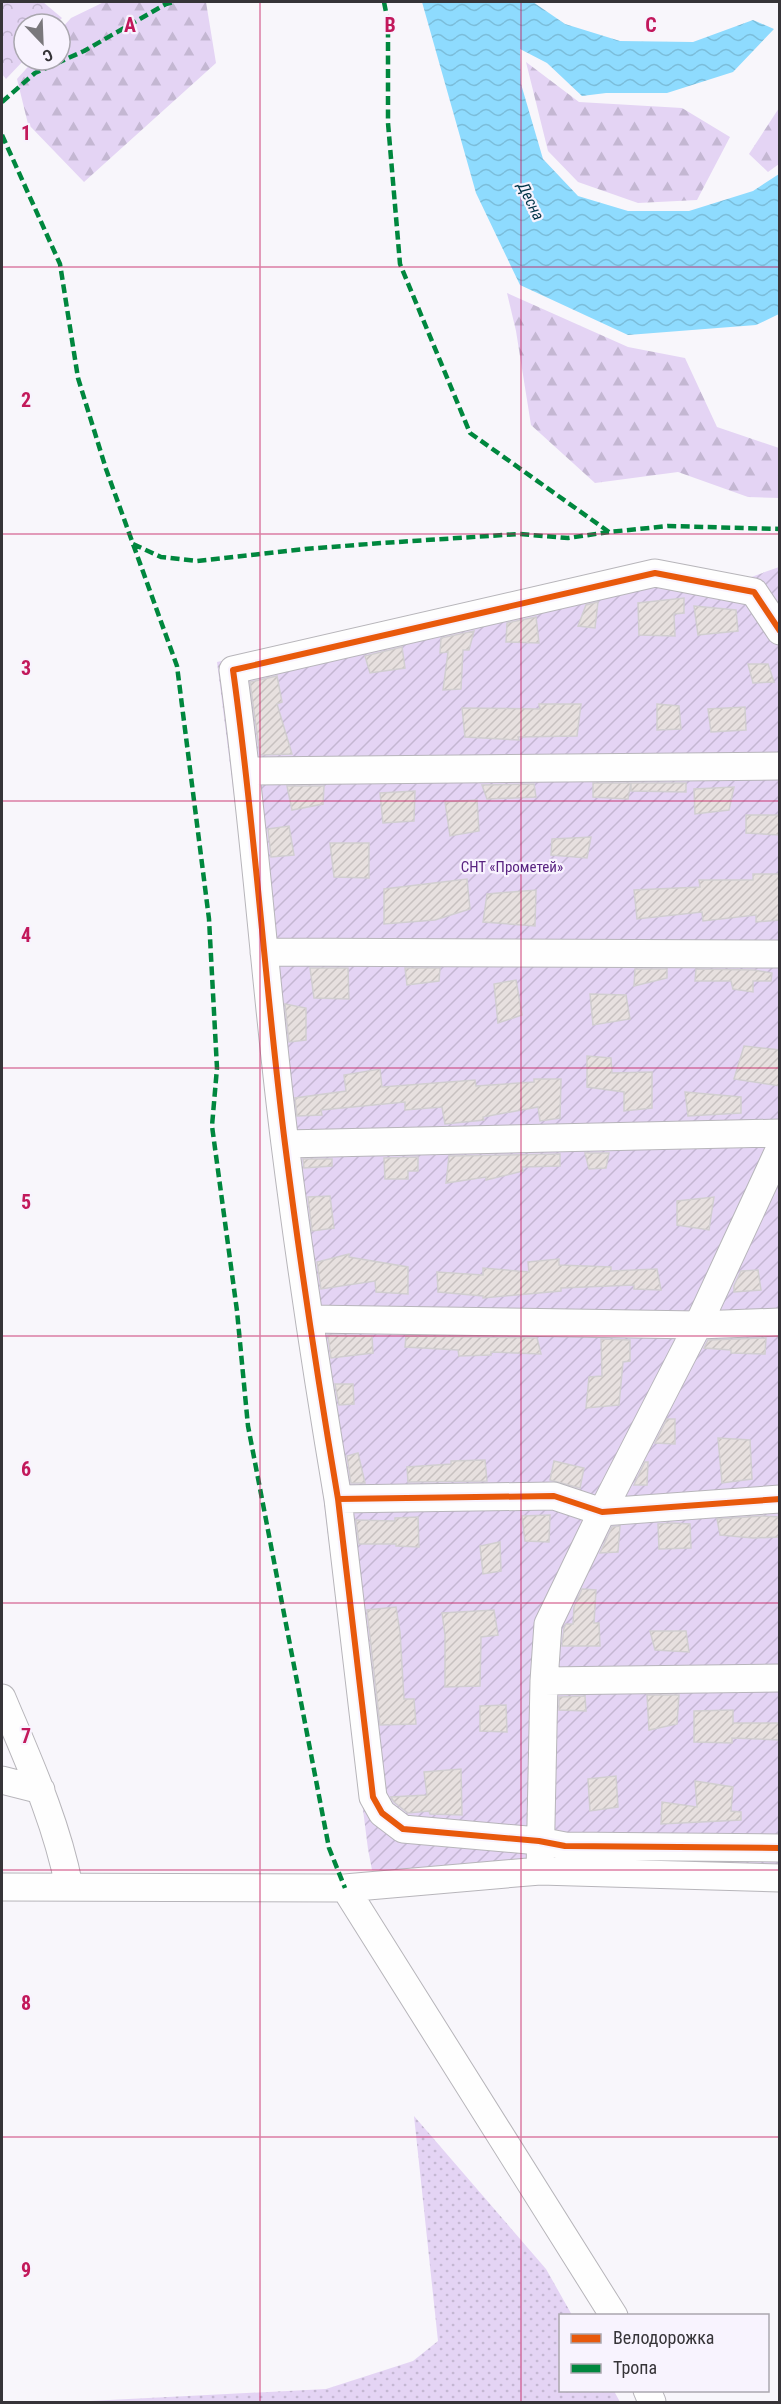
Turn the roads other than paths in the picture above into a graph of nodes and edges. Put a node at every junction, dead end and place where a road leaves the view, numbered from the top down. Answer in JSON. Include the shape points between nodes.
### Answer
{"nodes":[{"id":1,"x":780,"y":631,"type":"edge"},
{"id":2,"x":780,"y":766,"type":"edge"},
{"id":3,"x":247,"y":771,"type":"junction"},
{"id":4,"x":264,"y":952,"type":"junction"},
{"id":5,"x":780,"y":954,"type":"edge"},
{"id":6,"x":780,"y":1133,"type":"edge"},
{"id":7,"x":285,"y":1144,"type":"junction"},
{"id":8,"x":780,"y":1148,"type":"edge"},
{"id":9,"x":310,"y":1319,"type":"junction"},
{"id":10,"x":780,"y":1322,"type":"edge"},
{"id":11,"x":698,"y":1324,"type":"junction"},
{"id":12,"x":338,"y":1499,"type":"junction"},
{"id":13,"x":780,"y":1499,"type":"edge"},
{"id":14,"x":602,"y":1512,"type":"junction"},
{"id":15,"x":780,"y":1678,"type":"edge"},
{"id":16,"x":544,"y":1681,"type":"junction"},
{"id":17,"x":2,"y":1698,"type":"edge"},
{"id":18,"x":2,"y":1780,"type":"edge"},
{"id":19,"x":41,"y":1790,"type":"junction"},
{"id":20,"x":539,"y":1841,"type":"junction"},
{"id":21,"x":780,"y":1848,"type":"edge"},
{"id":22,"x":540,"y":1871,"type":"junction"},
{"id":23,"x":780,"y":1878,"type":"edge"},
{"id":24,"x":69,"y":1886,"type":"junction"},
{"id":25,"x":2,"y":1887,"type":"edge"},
{"id":26,"x":345,"y":1888,"type":"junction"},
{"id":27,"x":613,"y":2314,"type":"edge"}],
"edges":[{"from":1,"to":3,"type":"street","via":[[754,592],[655,573],[232,670]]},
{"from":2,"to":3,"type":"street"},
{"from":3,"to":4,"type":"street"},
{"from":4,"to":5,"type":"street"},
{"from":4,"to":7,"type":"street"},
{"from":6,"to":7,"type":"street"},
{"from":7,"to":9,"type":"street"},
{"from":8,"to":11,"type":"street"},
{"from":9,"to":11,"type":"street"},
{"from":9,"to":12,"type":"street"},
{"from":10,"to":11,"type":"street"},
{"from":11,"to":14,"type":"street"},
{"from":12,"to":14,"type":"street","via":[[554,1496]]},
{"from":12,"to":20,"type":"street","via":[[373,1797],[382,1813],[403,1829]]},
{"from":13,"to":14,"type":"street"},
{"from":14,"to":16,"type":"street","via":[[548,1624]]},
{"from":15,"to":16,"type":"street"},
{"from":16,"to":20,"type":"street"},
{"from":17,"to":19,"type":"street"},
{"from":18,"to":19,"type":"street"},
{"from":19,"to":24,"type":"street","via":[[61,1847]]},
{"from":20,"to":21,"type":"street","via":[[566,1846]]},
{"from":20,"to":22,"type":"street"},
{"from":22,"to":23,"type":"street"},
{"from":22,"to":26,"type":"street"},
{"from":24,"to":25,"type":"street"},
{"from":24,"to":26,"type":"street"},
{"from":26,"to":27,"type":"street"}]}
